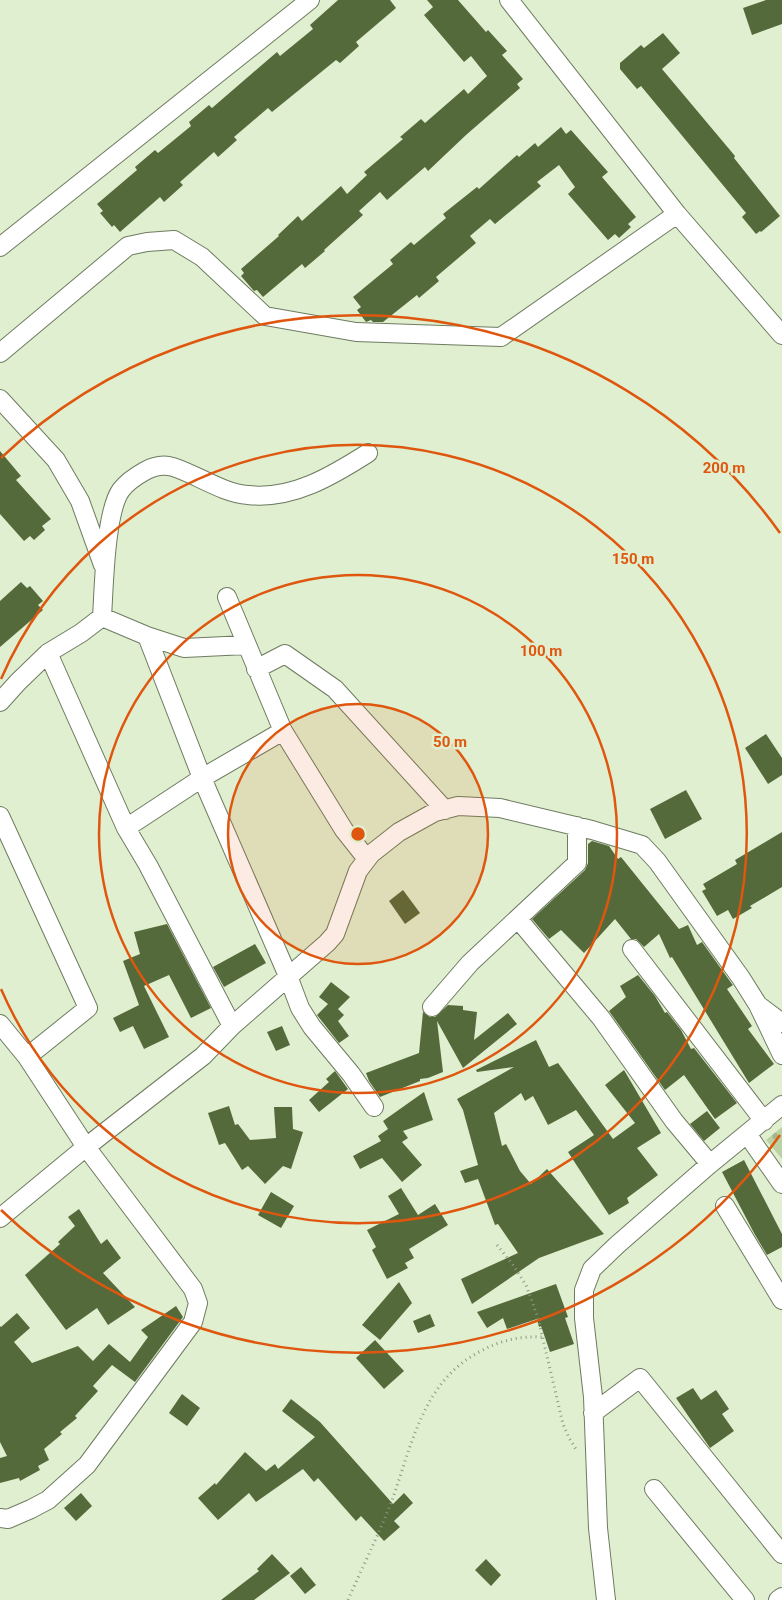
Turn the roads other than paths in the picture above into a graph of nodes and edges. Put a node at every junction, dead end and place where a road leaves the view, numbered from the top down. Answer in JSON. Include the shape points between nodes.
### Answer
{"nodes":[{"id":1,"x":310,"y":0,"type":"edge"},
{"id":2,"x":509,"y":0,"type":"edge"},
{"id":3,"x":677,"y":214,"type":"junction"},
{"id":4,"x":0,"y":247,"type":"edge"},
{"id":5,"x":782,"y":335,"type":"edge"},
{"id":6,"x":0,"y":353,"type":"edge"},
{"id":7,"x":0,"y":399,"type":"edge"},
{"id":8,"x":368,"y":453,"type":"dead end"},
{"id":9,"x":105,"y":573,"type":"junction"},
{"id":10,"x":227,"y":597,"type":"dead end"},
{"id":11,"x":102,"y":617,"type":"junction"},
{"id":12,"x":147,"y":636,"type":"junction"},
{"id":13,"x":246,"y":644,"type":"junction"},
{"id":14,"x":48,"y":652,"type":"junction"},
{"id":15,"x":256,"y":669,"type":"junction"},
{"id":16,"x":0,"y":702,"type":"edge"},
{"id":17,"x":283,"y":731,"type":"junction"},
{"id":18,"x":202,"y":778,"type":"junction"},
{"id":19,"x":445,"y":810,"type":"junction"},
{"id":20,"x":0,"y":816,"type":"edge"},
{"id":21,"x":577,"y":826,"type":"junction"},
{"id":22,"x":126,"y":828,"type":"junction"},
{"id":23,"x":5,"y":842,"type":"edge"},
{"id":24,"x":367,"y":859,"type":"junction"},
{"id":25,"x":518,"y":920,"type":"junction"},
{"id":26,"x":632,"y":949,"type":"dead end"},
{"id":27,"x":288,"y":976,"type":"junction"},
{"id":28,"x":758,"y":1005,"type":"junction"},
{"id":29,"x":432,"y":1007,"type":"dead end"},
{"id":30,"x":782,"y":1023,"type":"edge"},
{"id":31,"x":0,"y":1024,"type":"edge"},
{"id":32,"x":232,"y":1026,"type":"junction"},
{"id":33,"x":782,"y":1055,"type":"edge"},
{"id":34,"x":27,"y":1057,"type":"junction"},
{"id":35,"x":782,"y":1105,"type":"edge"},
{"id":36,"x":374,"y":1107,"type":"dead end"},
{"id":37,"x":764,"y":1120,"type":"junction"},
{"id":38,"x":747,"y":1134,"type":"junction"},
{"id":39,"x":86,"y":1147,"type":"junction"},
{"id":40,"x":710,"y":1164,"type":"junction"},
{"id":41,"x":782,"y":1184,"type":"edge"},
{"id":42,"x":725,"y":1206,"type":"dead end"},
{"id":43,"x":0,"y":1218,"type":"edge"},
{"id":44,"x":782,"y":1300,"type":"edge"},
{"id":45,"x":593,"y":1413,"type":"junction"},
{"id":46,"x":654,"y":1489,"type":"dead end"},
{"id":47,"x":0,"y":1518,"type":"edge"},
{"id":48,"x":782,"y":1554,"type":"edge"},
{"id":49,"x":782,"y":1597,"type":"edge"},
{"id":50,"x":606,"y":1600,"type":"edge"},
{"id":51,"x":745,"y":1600,"type":"edge"},
{"id":52,"x":778,"y":1600,"type":"edge"}],
"edges":[{"from":1,"to":4,"type":"street"},
{"from":2,"to":3,"type":"street"},
{"from":3,"to":5,"type":"street"},
{"from":3,"to":6,"type":"street","via":[[501,337],[356,332],[265,316],[202,258],[174,240],[128,246]]},
{"from":7,"to":9,"type":"street","via":[[56,460],[80,502]]},
{"from":8,"to":9,"type":"street","via":[[312,485],[279,494],[248,495],[172,467],[155,466],[135,476],[121,490],[113,506]]},
{"from":9,"to":11,"type":"street"},
{"from":10,"to":13,"type":"street"},
{"from":11,"to":12,"type":"street"},
{"from":11,"to":14,"type":"street"},
{"from":12,"to":13,"type":"street","via":[[184,648]]},
{"from":12,"to":18,"type":"street"},
{"from":13,"to":15,"type":"street"},
{"from":14,"to":16,"type":"street"},
{"from":14,"to":22,"type":"street"},
{"from":15,"to":17,"type":"street"},
{"from":15,"to":19,"type":"street","via":[[285,654],[335,689]]},
{"from":17,"to":18,"type":"street"},
{"from":17,"to":24,"type":"street","via":[[344,830]]},
{"from":18,"to":22,"type":"street"},
{"from":18,"to":27,"type":"street"},
{"from":19,"to":21,"type":"street","via":[[458,806],[500,808]]},
{"from":19,"to":24,"type":"street","via":[[435,812],[399,832]]},
{"from":20,"to":23,"type":"street"},
{"from":21,"to":25,"type":"street","via":[[576,863]]},
{"from":21,"to":28,"type":"street","via":[[642,845],[657,861]]},
{"from":22,"to":32,"type":"street"},
{"from":23,"to":34,"type":"street","via":[[88,1008]]},
{"from":24,"to":27,"type":"street","via":[[358,871],[335,934]]},
{"from":25,"to":29,"type":"street","via":[[470,963]]},
{"from":25,"to":40,"type":"street","via":[[601,1018],[674,1121]]},
{"from":26,"to":37,"type":"street"},
{"from":27,"to":32,"type":"street"},
{"from":27,"to":36,"type":"street","via":[[308,1021]]},
{"from":28,"to":30,"type":"street"},
{"from":28,"to":33,"type":"street"},
{"from":31,"to":34,"type":"street"},
{"from":32,"to":39,"type":"street","via":[[203,1056]]},
{"from":34,"to":39,"type":"street"},
{"from":35,"to":37,"type":"street"},
{"from":37,"to":38,"type":"street"},
{"from":38,"to":40,"type":"street"},
{"from":38,"to":41,"type":"street"},
{"from":39,"to":43,"type":"street"},
{"from":39,"to":47,"type":"street","via":[[193,1289],[198,1303],[193,1322],[87,1465],[48,1500],[8,1519]]},
{"from":40,"to":45,"type":"street","via":[[592,1269],[584,1290],[584,1318]]},
{"from":42,"to":44,"type":"street"},
{"from":45,"to":48,"type":"street","via":[[640,1378]]},
{"from":45,"to":50,"type":"street","via":[[598,1528]]},
{"from":46,"to":51,"type":"street"},
{"from":49,"to":52,"type":"street"}]}
